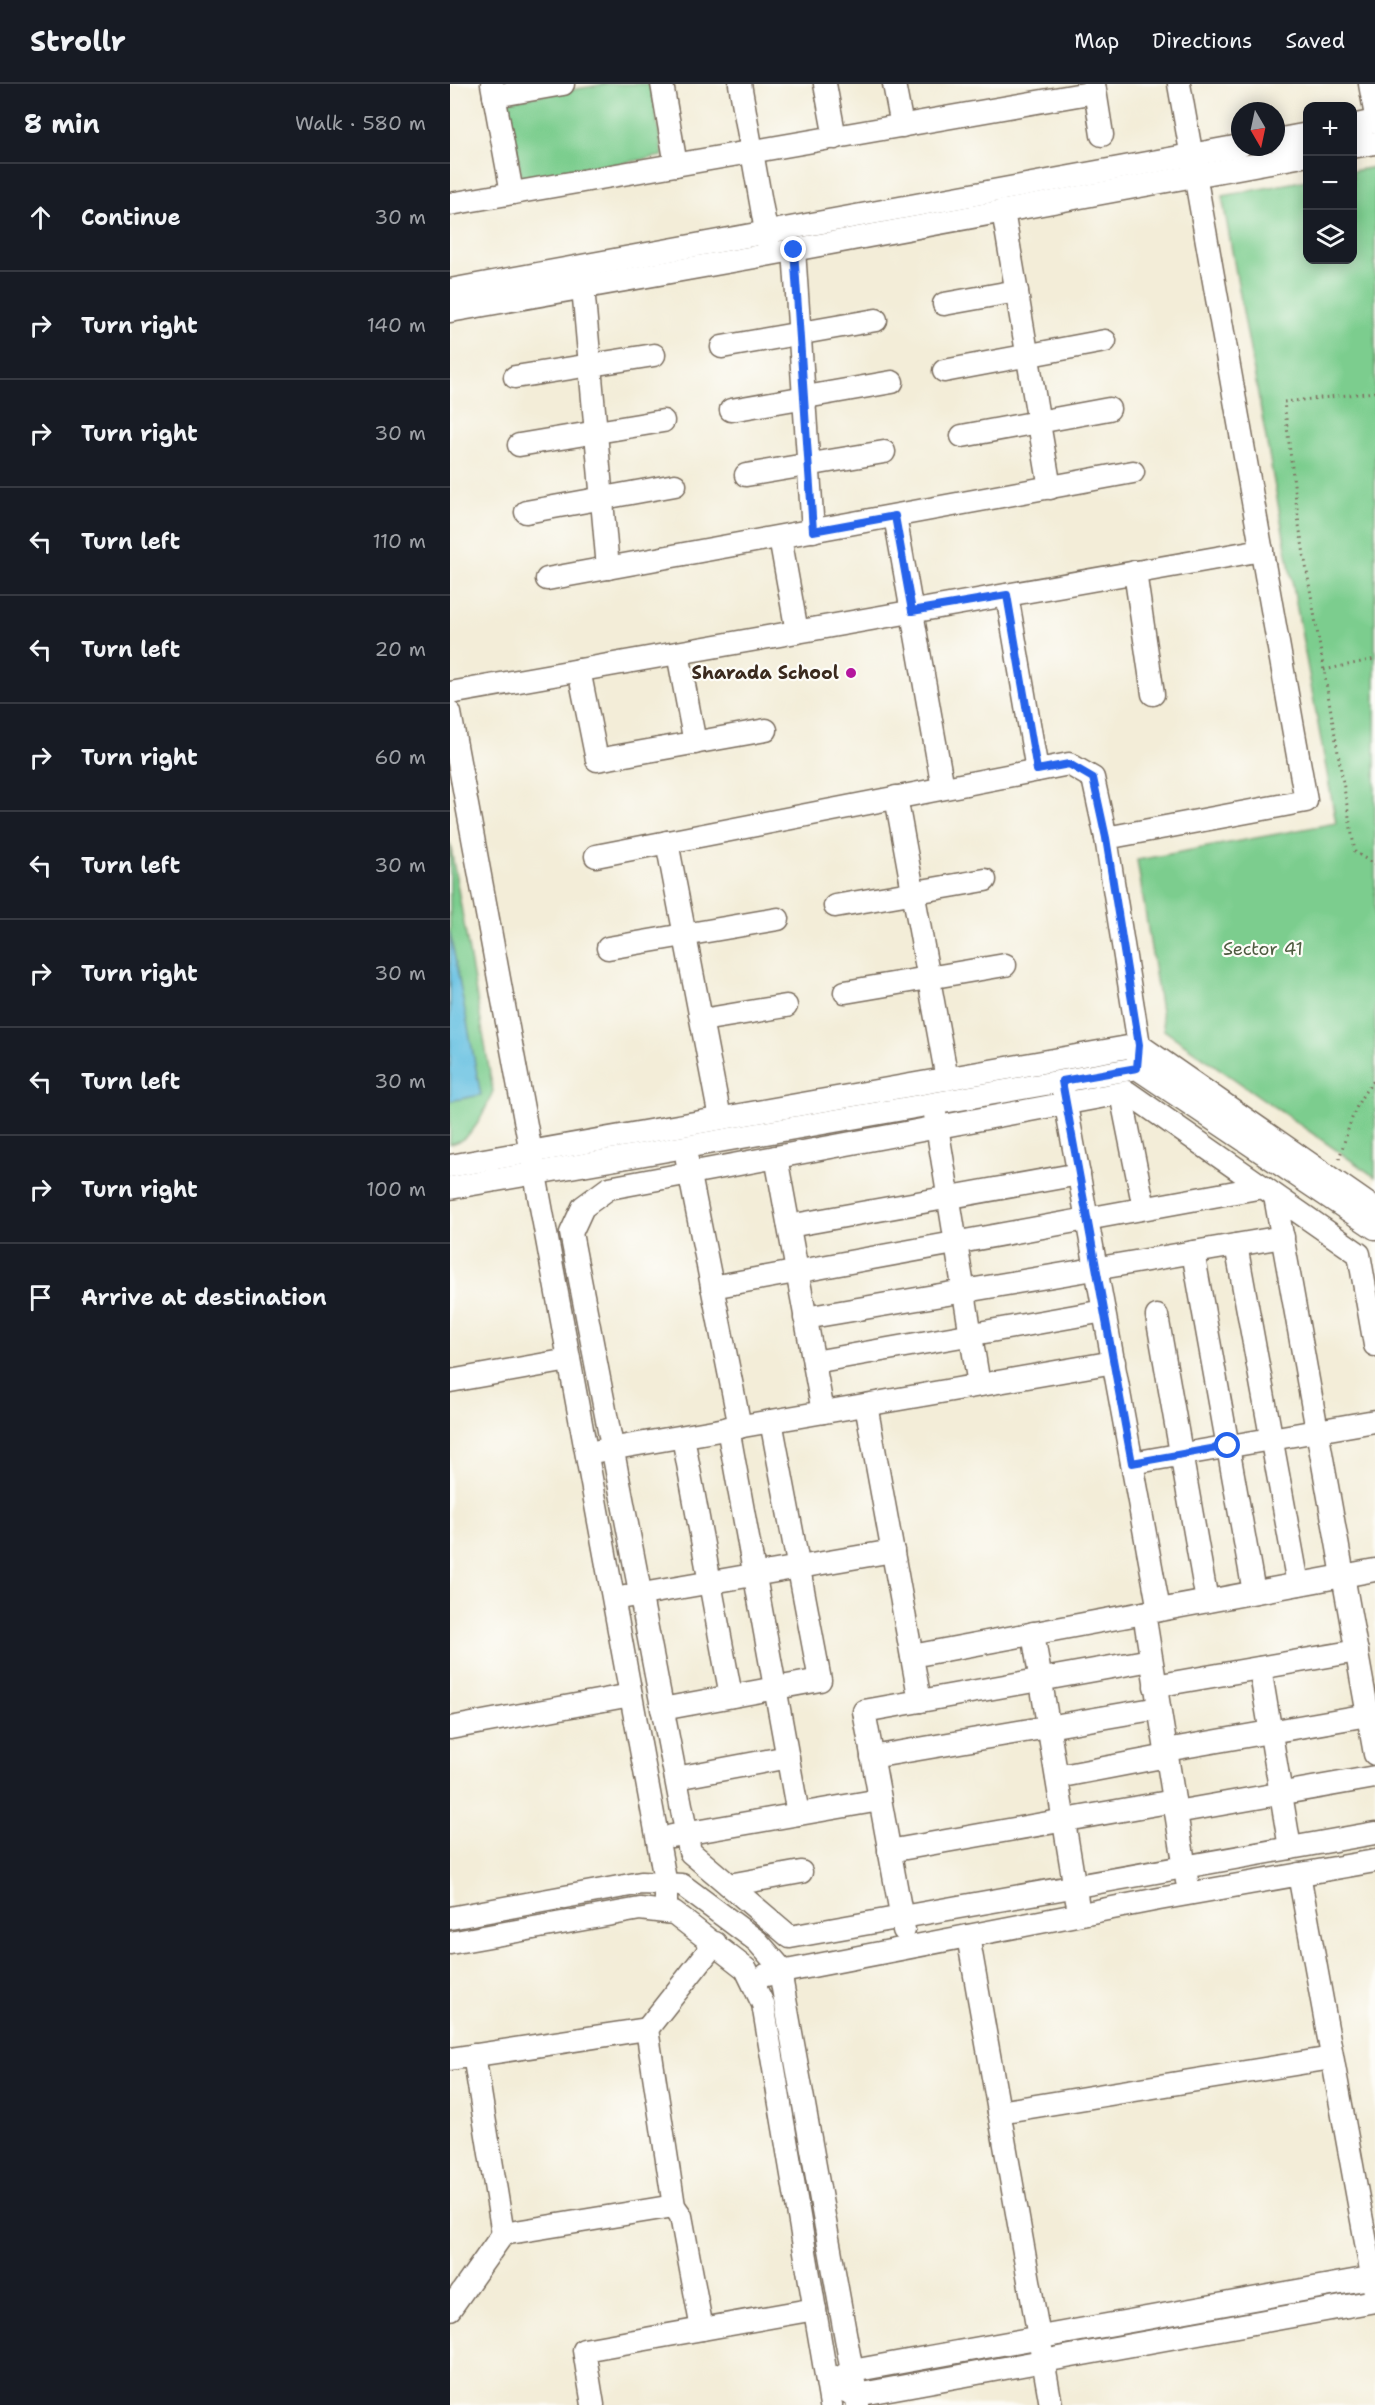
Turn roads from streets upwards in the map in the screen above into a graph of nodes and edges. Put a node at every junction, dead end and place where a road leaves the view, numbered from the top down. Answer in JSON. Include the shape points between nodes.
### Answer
{"nodes":[{"id":1,"x":563,"y":84,"type":"edge"},
{"id":2,"x":662,"y":84,"type":"edge"},
{"id":3,"x":740,"y":84,"type":"edge"},
{"id":4,"x":825,"y":84,"type":"edge"},
{"id":5,"x":894,"y":84,"type":"edge"},
{"id":6,"x":1179,"y":84,"type":"edge"},
{"id":7,"x":1370,"y":84,"type":"edge"},
{"id":8,"x":1094,"y":88,"type":"edge"},
{"id":9,"x":493,"y":90,"type":"edge"},
{"id":10,"x":1375,"y":111,"type":"edge"},
{"id":11,"x":1375,"y":121,"type":"edge"},
{"id":12,"x":1357,"y":125,"type":"edge"},
{"id":13,"x":902,"y":126,"type":"junction"},
{"id":14,"x":1102,"y":135,"type":"dead end"},
{"id":15,"x":1303,"y":135,"type":"edge"},
{"id":16,"x":835,"y":138,"type":"junction"},
{"id":17,"x":1285,"y":138,"type":"edge"},
{"id":18,"x":1375,"y":143,"type":"edge"},
{"id":19,"x":1357,"y":146,"type":"edge"},
{"id":20,"x":1231,"y":150,"type":"edge"},
{"id":21,"x":753,"y":152,"type":"junction"},
{"id":22,"x":1303,"y":155,"type":"edge"},
{"id":23,"x":676,"y":165,"type":"junction"},
{"id":24,"x":1194,"y":166,"type":"junction"},
{"id":25,"x":512,"y":194,"type":"junction"},
{"id":26,"x":450,"y":204,"type":"edge"},
{"id":27,"x":1003,"y":211,"type":"junction"},
{"id":28,"x":769,"y":244,"type":"junction"},
{"id":29,"x":794,"y":250,"type":"junction"},
{"id":30,"x":583,"y":287,"type":"junction"},
{"id":31,"x":450,"y":290,"type":"edge"},
{"id":32,"x":1017,"y":291,"type":"junction"},
{"id":33,"x":944,"y":304,"type":"dead end"},
{"id":34,"x":450,"y":311,"type":"edge"},
{"id":35,"x":876,"y":320,"type":"dead end"},
{"id":36,"x":800,"y":333,"type":"junction"},
{"id":37,"x":1105,"y":341,"type":"dead end"},
{"id":38,"x":723,"y":347,"type":"dead end"},
{"id":39,"x":654,"y":355,"type":"dead end"},
{"id":40,"x":1028,"y":355,"type":"junction"},
{"id":41,"x":590,"y":365,"type":"junction"},
{"id":42,"x":944,"y":370,"type":"dead end"},
{"id":43,"x":515,"y":377,"type":"dead end"},
{"id":44,"x":892,"y":382,"type":"dead end"},
{"id":45,"x":804,"y":397,"type":"junction"},
{"id":46,"x":1109,"y":409,"type":"dead end"},
{"id":47,"x":731,"y":410,"type":"dead end"},
{"id":48,"x":663,"y":421,"type":"dead end"},
{"id":49,"x":1039,"y":421,"type":"junction"},
{"id":50,"x":596,"y":432,"type":"junction"},
{"id":51,"x":962,"y":436,"type":"dead end"},
{"id":52,"x":519,"y":445,"type":"dead end"},
{"id":53,"x":884,"y":452,"type":"dead end"},
{"id":54,"x":809,"y":465,"type":"junction"},
{"id":55,"x":1133,"y":472,"type":"dead end"},
{"id":56,"x":746,"y":476,"type":"dead end"},
{"id":57,"x":675,"y":485,"type":"dead end"},
{"id":58,"x":1050,"y":488,"type":"junction"},
{"id":59,"x":602,"y":498,"type":"junction"},
{"id":60,"x":526,"y":512,"type":"dead end"},
{"id":61,"x":895,"y":516,"type":"junction"},
{"id":62,"x":813,"y":531,"type":"junction"},
{"id":63,"x":780,"y":537,"type":"junction"},
{"id":64,"x":1262,"y":550,"type":"junction"},
{"id":65,"x":608,"y":568,"type":"junction"},
{"id":66,"x":1135,"y":572,"type":"junction"},
{"id":67,"x":547,"y":579,"type":"dead end"},
{"id":68,"x":1007,"y":595,"type":"junction"},
{"id":69,"x":912,"y":611,"type":"junction"},
{"id":70,"x":797,"y":632,"type":"junction"},
{"id":71,"x":678,"y":653,"type":"junction"},
{"id":72,"x":579,"y":670,"type":"junction"},
{"id":73,"x":450,"y":693,"type":"edge"},
{"id":74,"x":1153,"y":694,"type":"dead end"},
{"id":75,"x":450,"y":713,"type":"edge"},
{"id":76,"x":766,"y":730,"type":"dead end"},
{"id":77,"x":695,"y":743,"type":"junction"},
{"id":78,"x":1037,"y":770,"type":"junction"},
{"id":79,"x":943,"y":788,"type":"junction"},
{"id":80,"x":896,"y":797,"type":"junction"},
{"id":81,"x":1106,"y":838,"type":"junction"},
{"id":82,"x":668,"y":842,"type":"junction"},
{"id":83,"x":596,"y":856,"type":"dead end"},
{"id":84,"x":985,"y":880,"type":"dead end"},
{"id":85,"x":913,"y":892,"type":"junction"},
{"id":86,"x":835,"y":906,"type":"dead end"},
{"id":87,"x":778,"y":919,"type":"dead end"},
{"id":88,"x":686,"y":936,"type":"junction"},
{"id":89,"x":608,"y":948,"type":"dead end"},
{"id":90,"x":1005,"y":965,"type":"dead end"},
{"id":91,"x":929,"y":978,"type":"junction"},
{"id":92,"x":845,"y":992,"type":"dead end"},
{"id":93,"x":786,"y":1006,"type":"dead end"},
{"id":94,"x":702,"y":1020,"type":"junction"},
{"id":95,"x":1139,"y":1045,"type":"junction"},
{"id":96,"x":1137,"y":1068,"type":"junction"},
{"id":97,"x":947,"y":1078,"type":"junction"},
{"id":98,"x":1062,"y":1081,"type":"junction"},
{"id":99,"x":1121,"y":1094,"type":"junction"},
{"id":100,"x":933,"y":1103,"type":"junction"},
{"id":101,"x":1066,"y":1104,"type":"junction"},
{"id":102,"x":720,"y":1118,"type":"junction"},
{"id":103,"x":937,"y":1127,"type":"junction"},
{"id":104,"x":684,"y":1147,"type":"junction"},
{"id":105,"x":776,"y":1157,"type":"junction"},
{"id":106,"x":533,"y":1162,"type":"junction"},
{"id":107,"x":450,"y":1166,"type":"edge"},
{"id":108,"x":689,"y":1173,"type":"junction"},
{"id":109,"x":1079,"y":1174,"type":"junction"},
{"id":110,"x":450,"y":1188,"type":"edge"},
{"id":111,"x":1269,"y":1191,"type":"junction"},
{"id":112,"x":949,"y":1197,"type":"junction"},
{"id":113,"x":1144,"y":1208,"type":"junction"},
{"id":114,"x":1375,"y":1209,"type":"edge"},
{"id":115,"x":1087,"y":1218,"type":"junction"},
{"id":116,"x":789,"y":1226,"type":"junction"},
{"id":117,"x":1375,"y":1228,"type":"edge"},
{"id":118,"x":1283,"y":1237,"type":"junction"},
{"id":119,"x":956,"y":1242,"type":"junction"},
{"id":120,"x":1236,"y":1245,"type":"junction"},
{"id":121,"x":1193,"y":1252,"type":"junction"},
{"id":122,"x":1096,"y":1268,"type":"junction"},
{"id":123,"x":797,"y":1271,"type":"junction"},
{"id":124,"x":712,"y":1287,"type":"junction"},
{"id":125,"x":964,"y":1291,"type":"junction"},
{"id":126,"x":1104,"y":1311,"type":"junction"},
{"id":127,"x":1157,"y":1316,"type":"dead end"},
{"id":128,"x":805,"y":1318,"type":"junction"},
{"id":129,"x":971,"y":1334,"type":"junction"},
{"id":130,"x":1375,"y":1345,"type":"edge"},
{"id":131,"x":569,"y":1360,"type":"junction"},
{"id":132,"x":814,"y":1362,"type":"junction"},
{"id":133,"x":1114,"y":1362,"type":"junction"},
{"id":134,"x":450,"y":1381,"type":"edge"},
{"id":135,"x":980,"y":1385,"type":"junction"},
{"id":136,"x":866,"y":1405,"type":"junction"},
{"id":137,"x":822,"y":1412,"type":"junction"},
{"id":138,"x":771,"y":1421,"type":"junction"},
{"id":139,"x":1375,"y":1421,"type":"edge"},
{"id":140,"x":734,"y":1427,"type":"junction"},
{"id":141,"x":1317,"y":1431,"type":"junction"},
{"id":142,"x":683,"y":1437,"type":"junction"},
{"id":143,"x":1272,"y":1439,"type":"junction"},
{"id":144,"x":1228,"y":1446,"type":"junction"},
{"id":145,"x":612,"y":1449,"type":"junction"},
{"id":146,"x":586,"y":1453,"type":"junction"},
{"id":147,"x":1182,"y":1454,"type":"junction"},
{"id":148,"x":1132,"y":1463,"type":"junction"},
{"id":149,"x":893,"y":1551,"type":"junction"},
{"id":150,"x":799,"y":1567,"type":"junction"},
{"id":151,"x":1375,"y":1570,"type":"edge"},
{"id":152,"x":755,"y":1575,"type":"junction"},
{"id":153,"x":1343,"y":1575,"type":"junction"},
{"id":154,"x":710,"y":1582,"type":"junction"},
{"id":155,"x":1298,"y":1584,"type":"junction"},
{"id":156,"x":1254,"y":1592,"type":"junction"},
{"id":157,"x":640,"y":1594,"type":"junction"},
{"id":158,"x":613,"y":1599,"type":"junction"},
{"id":159,"x":1207,"y":1601,"type":"junction"},
{"id":160,"x":1151,"y":1611,"type":"junction"},
{"id":161,"x":1033,"y":1633,"type":"junction"},
{"id":162,"x":1357,"y":1651,"type":"junction"},
{"id":163,"x":912,"y":1656,"type":"junction"},
{"id":164,"x":1151,"y":1660,"type":"junction"},
{"id":165,"x":1260,"y":1668,"type":"junction"},
{"id":166,"x":1040,"y":1680,"type":"junction"},
{"id":167,"x":776,"y":1688,"type":"junction"},
{"id":168,"x":631,"y":1695,"type":"junction"},
{"id":169,"x":731,"y":1696,"type":"junction"},
{"id":170,"x":1157,"y":1697,"type":"junction"},
{"id":171,"x":920,"y":1701,"type":"junction"},
{"id":172,"x":662,"y":1709,"type":"junction"},
{"id":173,"x":1368,"y":1715,"type":"junction"},
{"id":174,"x":1048,"y":1727,"type":"junction"},
{"id":175,"x":450,"y":1728,"type":"edge"},
{"id":176,"x":1271,"y":1732,"type":"junction"},
{"id":177,"x":1166,"y":1753,"type":"junction"},
{"id":178,"x":1375,"y":1754,"type":"edge"},
{"id":179,"x":788,"y":1757,"type":"junction"},
{"id":180,"x":872,"y":1757,"type":"junction"},
{"id":181,"x":1057,"y":1777,"type":"junction"},
{"id":182,"x":1375,"y":1777,"type":"edge"},
{"id":183,"x":676,"y":1778,"type":"junction"},
{"id":184,"x":1281,"y":1793,"type":"junction"},
{"id":185,"x":880,"y":1800,"type":"junction"},
{"id":186,"x":1175,"y":1807,"type":"junction"},
{"id":187,"x":798,"y":1814,"type":"junction"},
{"id":188,"x":1064,"y":1820,"type":"junction"},
{"id":189,"x":1375,"y":1833,"type":"edge"},
{"id":190,"x":686,"y":1834,"type":"junction"},
{"id":191,"x":657,"y":1838,"type":"junction"},
{"id":192,"x":1290,"y":1848,"type":"junction"},
{"id":193,"x":889,"y":1851,"type":"junction"},
{"id":194,"x":1375,"y":1861,"type":"edge"},
{"id":195,"x":1185,"y":1867,"type":"junction"},
{"id":196,"x":801,"y":1872,"type":"dead end"},
{"id":197,"x":1299,"y":1874,"type":"junction"},
{"id":198,"x":666,"y":1885,"type":"junction"},
{"id":199,"x":729,"y":1885,"type":"junction"},
{"id":200,"x":1075,"y":1886,"type":"junction"},
{"id":201,"x":1189,"y":1894,"type":"junction"},
{"id":202,"x":666,"y":1912,"type":"junction"},
{"id":203,"x":1080,"y":1914,"type":"junction"},
{"id":204,"x":902,"y":1917,"type":"junction"},
{"id":205,"x":450,"y":1918,"type":"edge"},
{"id":206,"x":968,"y":1936,"type":"junction"},
{"id":207,"x":450,"y":1943,"type":"edge"},
{"id":208,"x":715,"y":1944,"type":"junction"},
{"id":209,"x":907,"y":1947,"type":"junction"},
{"id":210,"x":781,"y":1972,"type":"junction"},
{"id":211,"x":750,"y":1977,"type":"junction"},
{"id":212,"x":647,"y":2029,"type":"junction"},
{"id":213,"x":474,"y":2055,"type":"junction"},
{"id":214,"x":1332,"y":2058,"type":"junction"},
{"id":215,"x":450,"y":2059,"type":"edge"},
{"id":216,"x":999,"y":2112,"type":"junction"},
{"id":217,"x":674,"y":2206,"type":"junction"},
{"id":218,"x":503,"y":2234,"type":"junction"},
{"id":219,"x":1374,"y":2283,"type":"edge"},
{"id":220,"x":1375,"y":2301,"type":"edge"},
{"id":221,"x":450,"y":2309,"type":"edge"},
{"id":222,"x":815,"y":2309,"type":"junction"},
{"id":223,"x":702,"y":2329,"type":"junction"},
{"id":224,"x":1039,"y":2337,"type":"junction"},
{"id":225,"x":1044,"y":2361,"type":"junction"},
{"id":226,"x":852,"y":2371,"type":"junction"},
{"id":227,"x":829,"y":2395,"type":"edge"},
{"id":228,"x":857,"y":2400,"type":"edge"},
{"id":229,"x":593,"y":2405,"type":"edge"},
{"id":230,"x":1051,"y":2405,"type":"edge"}],
"edges":[{"from":1,"to":9,"type":"street"},
{"from":2,"to":23,"type":"street"},
{"from":3,"to":21,"type":"street"},
{"from":4,"to":16,"type":"street"},
{"from":5,"to":13,"type":"street"},
{"from":6,"to":24,"type":"street"},
{"from":7,"to":10,"type":"street"},
{"from":8,"to":13,"type":"street"},
{"from":8,"to":14,"type":"street"},
{"from":9,"to":25,"type":"street"},
{"from":11,"to":12,"type":"street"},
{"from":13,"to":16,"type":"street"},
{"from":15,"to":17,"type":"street"},
{"from":16,"to":21,"type":"street"},
{"from":18,"to":19,"type":"street"},
{"from":20,"to":24,"type":"street"},
{"from":21,"to":23,"type":"street"},
{"from":21,"to":28,"type":"street"},
{"from":22,"to":24,"type":"street"},
{"from":23,"to":25,"type":"street"},
{"from":24,"to":27,"type":"street"},
{"from":24,"to":28,"type":"street"},
{"from":24,"to":64,"type":"street"},
{"from":25,"to":26,"type":"street"},
{"from":27,"to":29,"type":"street"},
{"from":27,"to":32,"type":"street"},
{"from":28,"to":29,"type":"street"},
{"from":28,"to":30,"type":"street"},
{"from":28,"to":31,"type":"street"},
{"from":29,"to":36,"type":"street"},
{"from":30,"to":34,"type":"street"},
{"from":30,"to":41,"type":"street"},
{"from":32,"to":33,"type":"street"},
{"from":32,"to":40,"type":"street"},
{"from":35,"to":36,"type":"street"},
{"from":36,"to":38,"type":"street"},
{"from":36,"to":45,"type":"street"},
{"from":37,"to":40,"type":"street"},
{"from":39,"to":41,"type":"street"},
{"from":40,"to":42,"type":"street"},
{"from":40,"to":49,"type":"street"},
{"from":41,"to":43,"type":"street"},
{"from":41,"to":50,"type":"street"},
{"from":44,"to":45,"type":"street"},
{"from":45,"to":47,"type":"street"},
{"from":45,"to":54,"type":"street"},
{"from":46,"to":49,"type":"street"},
{"from":48,"to":50,"type":"street"},
{"from":49,"to":51,"type":"street"},
{"from":49,"to":58,"type":"street"},
{"from":50,"to":52,"type":"street"},
{"from":50,"to":59,"type":"street"},
{"from":53,"to":54,"type":"street"},
{"from":54,"to":56,"type":"street"},
{"from":54,"to":62,"type":"street"},
{"from":55,"to":58,"type":"street"},
{"from":57,"to":59,"type":"street"},
{"from":58,"to":61,"type":"street"},
{"from":59,"to":60,"type":"street"},
{"from":59,"to":65,"type":"street"},
{"from":61,"to":62,"type":"street"},
{"from":61,"to":69,"type":"street"},
{"from":62,"to":63,"type":"street"},
{"from":63,"to":65,"type":"street"},
{"from":63,"to":70,"type":"street"},
{"from":64,"to":66,"type":"street"},
{"from":64,"to":81,"type":"street","via":[[1306,801]]},
{"from":65,"to":67,"type":"street"},
{"from":66,"to":68,"type":"street"},
{"from":66,"to":74,"type":"street"},
{"from":68,"to":69,"type":"street"},
{"from":68,"to":78,"type":"street"},
{"from":69,"to":70,"type":"street"},
{"from":69,"to":79,"type":"street"},
{"from":70,"to":71,"type":"street"},
{"from":71,"to":72,"type":"street"},
{"from":71,"to":77,"type":"street"},
{"from":72,"to":73,"type":"street"},
{"from":72,"to":77,"type":"street","via":[[597,760]]},
{"from":75,"to":106,"type":"street"},
{"from":76,"to":77,"type":"street"},
{"from":78,"to":79,"type":"street"},
{"from":78,"to":81,"type":"street","via":[[1069,764],[1093,778]]},
{"from":79,"to":80,"type":"street"},
{"from":80,"to":82,"type":"street"},
{"from":80,"to":85,"type":"street"},
{"from":81,"to":95,"type":"street"},
{"from":82,"to":83,"type":"street"},
{"from":82,"to":88,"type":"street"},
{"from":84,"to":85,"type":"street"},
{"from":85,"to":86,"type":"street"},
{"from":85,"to":91,"type":"street"},
{"from":87,"to":88,"type":"street"},
{"from":88,"to":89,"type":"street"},
{"from":88,"to":94,"type":"street"},
{"from":90,"to":91,"type":"street"},
{"from":91,"to":92,"type":"street"},
{"from":91,"to":97,"type":"street"},
{"from":93,"to":94,"type":"street"},
{"from":94,"to":102,"type":"street"},
{"from":95,"to":96,"type":"street"},
{"from":95,"to":97,"type":"street"},
{"from":95,"to":114,"type":"street"},
{"from":96,"to":98,"type":"street"},
{"from":96,"to":117,"type":"street"},
{"from":97,"to":102,"type":"street"},
{"from":98,"to":100,"type":"street"},
{"from":98,"to":101,"type":"street"},
{"from":99,"to":101,"type":"street"},
{"from":99,"to":111,"type":"street","via":[[1127,1092]]},
{"from":99,"to":113,"type":"street"},
{"from":100,"to":103,"type":"street"},
{"from":100,"to":104,"type":"street"},
{"from":101,"to":103,"type":"street"},
{"from":101,"to":109,"type":"street"},
{"from":102,"to":106,"type":"street"},
{"from":103,"to":105,"type":"street"},
{"from":103,"to":112,"type":"street"},
{"from":104,"to":106,"type":"street"},
{"from":104,"to":108,"type":"street"},
{"from":105,"to":108,"type":"street"},
{"from":105,"to":116,"type":"street"},
{"from":106,"to":107,"type":"street"},
{"from":106,"to":110,"type":"street"},
{"from":106,"to":131,"type":"street"},
{"from":108,"to":124,"type":"street"},
{"from":108,"to":145,"type":"street","via":[[609,1188],[583,1207],[571,1233]]},
{"from":109,"to":112,"type":"street"},
{"from":109,"to":115,"type":"street"},
{"from":111,"to":113,"type":"street"},
{"from":111,"to":118,"type":"street"},
{"from":111,"to":130,"type":"street","via":[[1359,1254]]},
{"from":112,"to":116,"type":"street"},
{"from":112,"to":119,"type":"street"},
{"from":113,"to":115,"type":"street"},
{"from":115,"to":119,"type":"street"},
{"from":115,"to":122,"type":"street"},
{"from":116,"to":123,"type":"street"},
{"from":118,"to":120,"type":"street"},
{"from":118,"to":141,"type":"street"},
{"from":119,"to":123,"type":"street"},
{"from":119,"to":125,"type":"street"},
{"from":120,"to":121,"type":"street"},
{"from":120,"to":143,"type":"street"},
{"from":121,"to":122,"type":"street"},
{"from":121,"to":144,"type":"street"},
{"from":122,"to":125,"type":"street"},
{"from":122,"to":126,"type":"street"},
{"from":123,"to":124,"type":"street"},
{"from":123,"to":128,"type":"street"},
{"from":124,"to":140,"type":"street"},
{"from":125,"to":128,"type":"street"},
{"from":125,"to":129,"type":"street"},
{"from":126,"to":129,"type":"street"},
{"from":126,"to":133,"type":"street"},
{"from":127,"to":147,"type":"street"},
{"from":128,"to":132,"type":"street"},
{"from":129,"to":132,"type":"street"},
{"from":129,"to":135,"type":"street"},
{"from":131,"to":134,"type":"street"},
{"from":131,"to":146,"type":"street"},
{"from":132,"to":137,"type":"street"},
{"from":133,"to":135,"type":"street"},
{"from":133,"to":148,"type":"street"},
{"from":135,"to":136,"type":"street"},
{"from":136,"to":137,"type":"street"},
{"from":136,"to":149,"type":"street"},
{"from":137,"to":138,"type":"street"},
{"from":138,"to":140,"type":"street"},
{"from":138,"to":150,"type":"street"},
{"from":139,"to":141,"type":"street"},
{"from":140,"to":142,"type":"street"},
{"from":140,"to":152,"type":"street"},
{"from":141,"to":143,"type":"street"},
{"from":141,"to":153,"type":"street"},
{"from":142,"to":145,"type":"street"},
{"from":142,"to":154,"type":"street"},
{"from":143,"to":144,"type":"street"},
{"from":143,"to":155,"type":"street"},
{"from":144,"to":147,"type":"street"},
{"from":144,"to":156,"type":"street"},
{"from":145,"to":146,"type":"street"},
{"from":145,"to":157,"type":"street"},
{"from":146,"to":158,"type":"street"},
{"from":147,"to":148,"type":"street"},
{"from":147,"to":159,"type":"street"},
{"from":148,"to":160,"type":"street"},
{"from":149,"to":150,"type":"street"},
{"from":149,"to":163,"type":"street"},
{"from":150,"to":152,"type":"street"},
{"from":150,"to":167,"type":"street","via":[[820,1680]]},
{"from":151,"to":153,"type":"street"},
{"from":152,"to":154,"type":"street"},
{"from":152,"to":167,"type":"street"},
{"from":153,"to":155,"type":"street"},
{"from":153,"to":162,"type":"street"},
{"from":154,"to":157,"type":"street"},
{"from":154,"to":169,"type":"street"},
{"from":155,"to":156,"type":"street"},
{"from":156,"to":159,"type":"street"},
{"from":157,"to":158,"type":"street"},
{"from":157,"to":172,"type":"street"},
{"from":158,"to":168,"type":"street"},
{"from":159,"to":160,"type":"street"},
{"from":160,"to":161,"type":"street"},
{"from":160,"to":164,"type":"street"},
{"from":161,"to":163,"type":"street"},
{"from":161,"to":166,"type":"street"},
{"from":162,"to":165,"type":"street"},
{"from":162,"to":173,"type":"street"},
{"from":163,"to":171,"type":"street"},
{"from":164,"to":166,"type":"street"},
{"from":164,"to":170,"type":"street"},
{"from":165,"to":170,"type":"street"},
{"from":165,"to":176,"type":"street"},
{"from":166,"to":171,"type":"street"},
{"from":166,"to":174,"type":"street"},
{"from":167,"to":169,"type":"street"},
{"from":167,"to":179,"type":"street"},
{"from":168,"to":175,"type":"street"},
{"from":168,"to":191,"type":"street"},
{"from":169,"to":172,"type":"street"},
{"from":170,"to":174,"type":"street"},
{"from":170,"to":177,"type":"street"},
{"from":171,"to":180,"type":"street","via":[[864,1711]]},
{"from":172,"to":183,"type":"street"},
{"from":173,"to":176,"type":"street"},
{"from":173,"to":178,"type":"street"},
{"from":174,"to":180,"type":"street"},
{"from":174,"to":181,"type":"street"},
{"from":176,"to":177,"type":"street"},
{"from":176,"to":184,"type":"street"},
{"from":177,"to":181,"type":"street"},
{"from":177,"to":186,"type":"street"},
{"from":179,"to":183,"type":"street"},
{"from":179,"to":187,"type":"street"},
{"from":180,"to":185,"type":"street"},
{"from":181,"to":188,"type":"street"},
{"from":182,"to":184,"type":"street"},
{"from":183,"to":190,"type":"street"},
{"from":184,"to":186,"type":"street"},
{"from":184,"to":192,"type":"street"},
{"from":185,"to":187,"type":"street"},
{"from":185,"to":193,"type":"street"},
{"from":186,"to":188,"type":"street"},
{"from":186,"to":195,"type":"street"},
{"from":187,"to":190,"type":"street"},
{"from":188,"to":193,"type":"street"},
{"from":188,"to":200,"type":"street"},
{"from":189,"to":192,"type":"street"},
{"from":190,"to":191,"type":"street"},
{"from":190,"to":199,"type":"street","via":[[690,1852]]},
{"from":191,"to":198,"type":"street"},
{"from":192,"to":195,"type":"street"},
{"from":193,"to":204,"type":"street"},
{"from":194,"to":197,"type":"street"},
{"from":195,"to":200,"type":"street"},
{"from":195,"to":201,"type":"street"},
{"from":196,"to":199,"type":"street"},
{"from":197,"to":201,"type":"street"},
{"from":197,"to":214,"type":"street"},
{"from":198,"to":202,"type":"street"},
{"from":198,"to":205,"type":"street","via":[[641,1884]]},
{"from":198,"to":210,"type":"street","via":[[682,1885],[757,1941]]},
{"from":199,"to":204,"type":"street","via":[[790,1937]]},
{"from":200,"to":203,"type":"street"},
{"from":200,"to":204,"type":"street"},
{"from":201,"to":203,"type":"street"},
{"from":202,"to":207,"type":"street","via":[[640,1909]]},
{"from":202,"to":208,"type":"street","via":[[674,1913]]},
{"from":203,"to":206,"type":"street"},
{"from":204,"to":209,"type":"street"},
{"from":206,"to":209,"type":"street"},
{"from":206,"to":216,"type":"street"},
{"from":208,"to":211,"type":"street","via":[[746,1969]]},
{"from":208,"to":212,"type":"street"},
{"from":209,"to":210,"type":"street"},
{"from":210,"to":211,"type":"street"},
{"from":210,"to":226,"type":"street"},
{"from":211,"to":222,"type":"street","via":[[764,2004]]},
{"from":212,"to":213,"type":"street"},
{"from":212,"to":217,"type":"street"},
{"from":213,"to":215,"type":"street"},
{"from":213,"to":218,"type":"street"},
{"from":214,"to":216,"type":"street"},
{"from":214,"to":219,"type":"street"},
{"from":216,"to":224,"type":"street"},
{"from":217,"to":218,"type":"street"},
{"from":217,"to":223,"type":"street","via":[[681,2216]]},
{"from":218,"to":221,"type":"street"},
{"from":219,"to":224,"type":"street"},
{"from":220,"to":225,"type":"street"},
{"from":222,"to":223,"type":"street"},
{"from":222,"to":227,"type":"street"},
{"from":223,"to":229,"type":"street","via":[[584,2350]]},
{"from":224,"to":225,"type":"street"},
{"from":224,"to":226,"type":"street"},
{"from":225,"to":228,"type":"street"},
{"from":225,"to":230,"type":"street"},
{"from":226,"to":227,"type":"street"},
{"from":226,"to":228,"type":"street"},
{"from":227,"to":228,"type":"street"}]}
